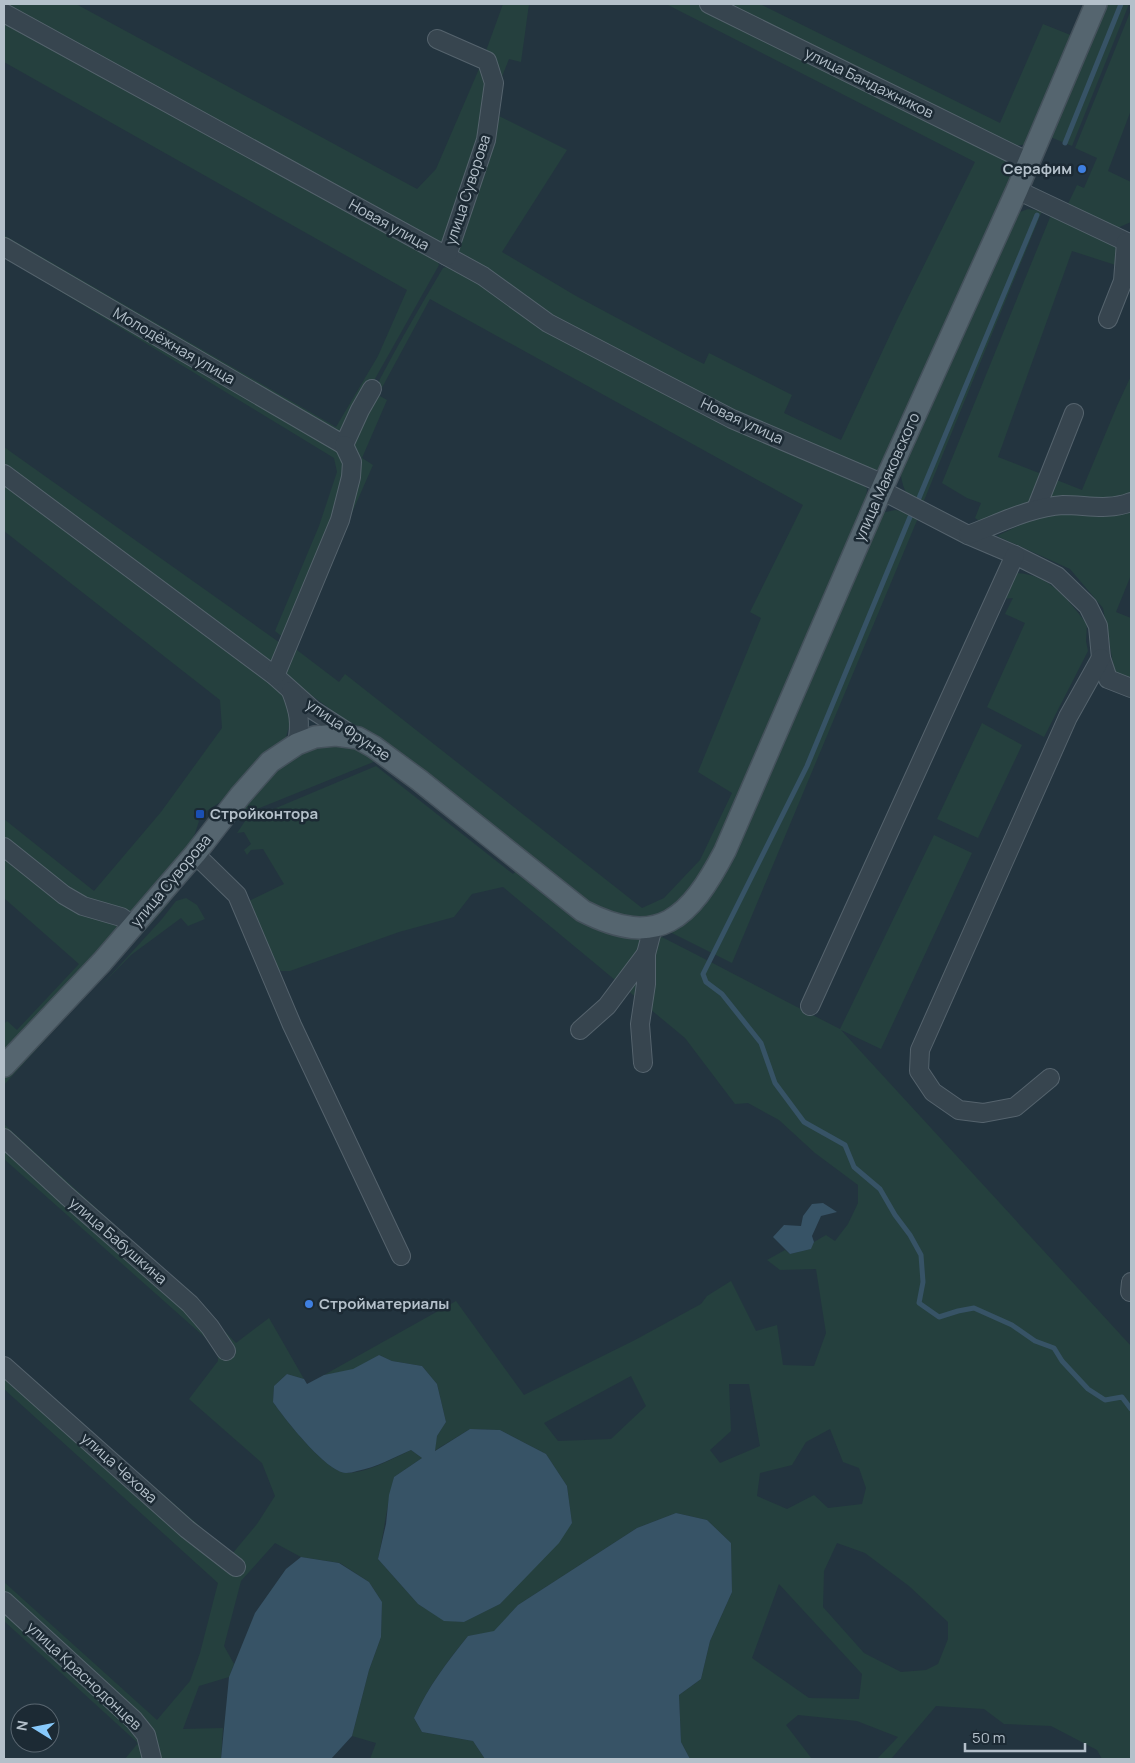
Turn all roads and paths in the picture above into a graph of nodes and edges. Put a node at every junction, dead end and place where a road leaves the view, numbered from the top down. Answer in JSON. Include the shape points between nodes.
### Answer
{"nodes":[{"id":1,"x":709,"y":4,"type":"edge"},
{"id":2,"x":1096,"y":4,"type":"edge"},
{"id":3,"x":4,"y":13,"type":"edge"},
{"id":4,"x":437,"y":39,"type":"dead end"},
{"id":5,"x":1030,"y":162,"type":"junction"},
{"id":6,"x":1017,"y":190,"type":"junction"},
{"id":7,"x":1127,"y":238,"type":"edge"},
{"id":8,"x":4,"y":247,"type":"edge"},
{"id":9,"x":447,"y":256,"type":"junction"},
{"id":10,"x":1108,"y":319,"type":"dead end"},
{"id":11,"x":372,"y":389,"type":"dead end"},
{"id":12,"x":1074,"y":413,"type":"dead end"},
{"id":13,"x":344,"y":445,"type":"junction"},
{"id":14,"x":4,"y":474,"type":"edge"},
{"id":15,"x":882,"y":487,"type":"junction"},
{"id":16,"x":1131,"y":502,"type":"edge"},
{"id":17,"x":1036,"y":509,"type":"junction"},
{"id":18,"x":968,"y":535,"type":"junction"},
{"id":19,"x":1015,"y":555,"type":"junction"},
{"id":20,"x":1101,"y":658,"type":"junction"},
{"id":21,"x":274,"y":676,"type":"junction"},
{"id":22,"x":1131,"y":688,"type":"edge"},
{"id":23,"x":290,"y":689,"type":"junction"},
{"id":24,"x":358,"y":738,"type":"junction"},
{"id":25,"x":297,"y":744,"type":"junction"},
{"id":26,"x":4,"y":847,"type":"edge"},
{"id":27,"x":195,"y":854,"type":"junction"},
{"id":28,"x":134,"y":926,"type":"junction"},
{"id":29,"x":653,"y":927,"type":"junction"},
{"id":30,"x":646,"y":954,"type":"junction"},
{"id":31,"x":810,"y":1006,"type":"dead end"},
{"id":32,"x":580,"y":1030,"type":"dead end"},
{"id":33,"x":643,"y":1063,"type":"dead end"},
{"id":34,"x":4,"y":1066,"type":"edge"},
{"id":35,"x":1050,"y":1078,"type":"dead end"},
{"id":36,"x":4,"y":1138,"type":"edge"},
{"id":37,"x":401,"y":1256,"type":"dead end"},
{"id":38,"x":226,"y":1351,"type":"dead end"},
{"id":39,"x":4,"y":1366,"type":"edge"},
{"id":40,"x":236,"y":1567,"type":"dead end"},
{"id":41,"x":4,"y":1601,"type":"edge"},
{"id":42,"x":152,"y":1759,"type":"edge"}],
"edges":[{"from":1,"to":5,"type":"street","name":"улица Бандажников"},
{"from":2,"to":5,"type":"main road","name":"улица Маяковского"},
{"from":3,"to":9,"type":"street","name":"Новая улица"},
{"from":4,"to":9,"type":"street","name":"улица Суворова","via":[[487,61],[494,83],[486,140]]},
{"from":5,"to":6,"type":"main road","name":"улица Маяковского"},
{"from":6,"to":7,"type":"street"},
{"from":6,"to":15,"type":"main road","name":"улица Маяковского"},
{"from":7,"to":10,"type":"street","via":[[1123,281]]},
{"from":8,"to":13,"type":"street","name":"Молодёжная улица"},
{"from":9,"to":15,"type":"street","name":"Новая улица","via":[[482,276],[548,323],[732,419]]},
{"from":11,"to":13,"type":"street"},
{"from":12,"to":17,"type":"street"},
{"from":13,"to":21,"type":"street","via":[[352,462],[340,520]]},
{"from":14,"to":21,"type":"street","name":"улица Фрунзе"},
{"from":15,"to":18,"type":"street","name":"Новая улица"},
{"from":15,"to":29,"type":"main road","name":"улица Маяковского","via":[[725,851],[691,905],[674,919]]},
{"from":16,"to":17,"type":"street","via":[[1113,508],[1063,506]]},
{"from":17,"to":18,"type":"street"},
{"from":18,"to":19,"type":"street","name":"Новая улица"},
{"from":19,"to":20,"type":"street","name":"Новая улица","via":[[1057,576],[1088,606],[1098,626]]},
{"from":19,"to":31,"type":"street"},
{"from":20,"to":22,"type":"street","name":"Новая улица","via":[[1108,679]]},
{"from":20,"to":35,"type":"street","via":[[1068,717],[920,1050],[920,1071],[933,1092],[959,1110],[983,1113],[1015,1107]]},
{"from":21,"to":23,"type":"street","name":"улица Фрунзе"},
{"from":23,"to":24,"type":"street","name":"улица Фрунзе","via":[[313,710]]},
{"from":23,"to":25,"type":"street","via":[[300,714]]},
{"from":24,"to":25,"type":"main road","name":"улица Суворова","via":[[329,736]]},
{"from":24,"to":29,"type":"main road","name":"улица Фрунзе","via":[[402,767],[583,911],[606,922]]},
{"from":25,"to":27,"type":"main road","name":"улица Суворова","via":[[270,762]]},
{"from":26,"to":28,"type":"street","via":[[70,899],[121,917]]},
{"from":27,"to":28,"type":"main road","name":"улица Суворова"},
{"from":27,"to":37,"type":"street","via":[[237,895],[292,1025]]},
{"from":28,"to":34,"type":"main road","name":"улица Суворова"},
{"from":29,"to":30,"type":"street"},
{"from":30,"to":32,"type":"street","via":[[607,1006]]},
{"from":30,"to":33,"type":"street","via":[[646,984],[640,1024]]},
{"from":36,"to":38,"type":"street","name":"улица Бабушкина","via":[[190,1304]]},
{"from":39,"to":40,"type":"street","name":"улица Чехова","via":[[187,1528]]},
{"from":41,"to":42,"type":"street","name":"улица Краснодонцев","via":[[134,1720],[146,1735]]}]}
